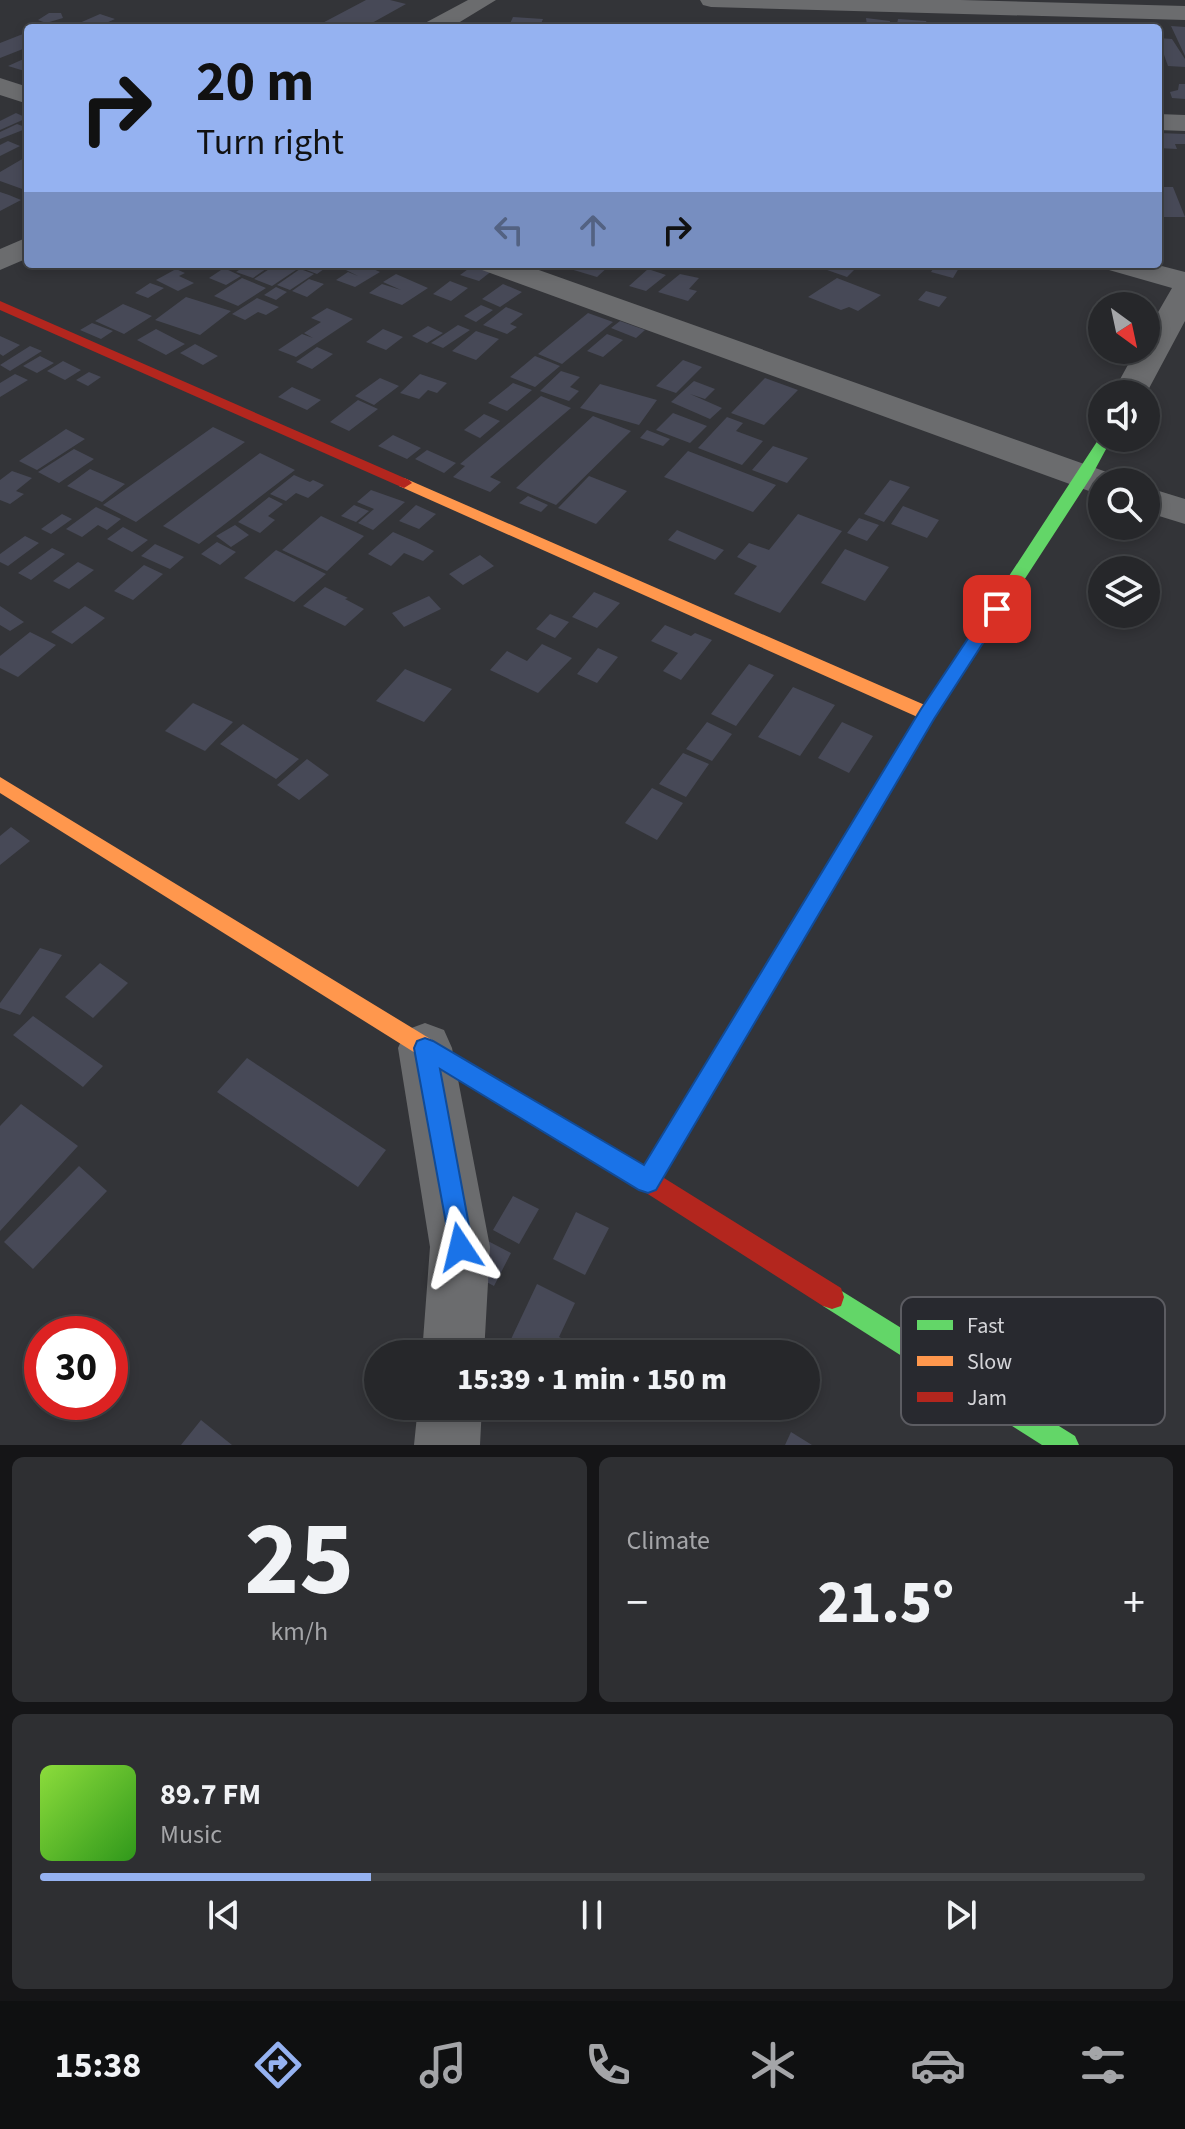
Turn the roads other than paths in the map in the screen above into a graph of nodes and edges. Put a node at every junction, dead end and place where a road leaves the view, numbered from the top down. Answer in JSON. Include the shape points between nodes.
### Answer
{"nodes":[{"id":1,"x":485,"y":0,"type":"edge"},
{"id":2,"x":711,"y":0,"type":"edge"},
{"id":3,"x":1006,"y":4,"type":"edge"},
{"id":4,"x":1185,"y":13,"type":"edge"},
{"id":5,"x":440,"y":24,"type":"edge"},
{"id":6,"x":0,"y":86,"type":"edge"},
{"id":7,"x":24,"y":95,"type":"edge"},
{"id":8,"x":1162,"y":122,"type":"edge"},
{"id":9,"x":1185,"y":123,"type":"edge"},
{"id":10,"x":24,"y":248,"type":"edge"},
{"id":11,"x":0,"y":261,"type":"edge"},
{"id":12,"x":504,"y":268,"type":"edge"},
{"id":13,"x":1134,"y":268,"type":"edge"},
{"id":14,"x":1185,"y":282,"type":"edge"},
{"id":15,"x":1185,"y":291,"type":"edge"},
{"id":16,"x":0,"y":305,"type":"edge"},
{"id":17,"x":1137,"y":380,"type":"edge"},
{"id":18,"x":1088,"y":478,"type":"edge"},
{"id":19,"x":1088,"y":487,"type":"edge"},
{"id":20,"x":1160,"y":504,"type":"edge"},
{"id":21,"x":1185,"y":512,"type":"edge"},
{"id":22,"x":928,"y":714,"type":"junction"},
{"id":23,"x":0,"y":784,"type":"edge"},
{"id":24,"x":425,"y":1048,"type":"junction"},
{"id":25,"x":648,"y":1181,"type":"junction"},
{"id":26,"x":454,"y":1340,"type":"edge"},
{"id":27,"x":901,"y":1341,"type":"edge"},
{"id":28,"x":449,"y":1420,"type":"edge"},
{"id":29,"x":1034,"y":1425,"type":"edge"},
{"id":30,"x":447,"y":1445,"type":"edge"},
{"id":31,"x":1066,"y":1445,"type":"edge"}],
"edges":[{"from":1,"to":5,"type":"street"},
{"from":2,"to":3,"type":"street"},
{"from":3,"to":4,"type":"street"},
{"from":6,"to":7,"type":"street"},
{"from":8,"to":9,"type":"street"},
{"from":10,"to":11,"type":"street"},
{"from":12,"to":18,"type":"street"},
{"from":13,"to":14,"type":"street"},
{"from":15,"to":17,"type":"street"},
{"from":16,"to":22,"type":"street"},
{"from":19,"to":22,"type":"street"},
{"from":20,"to":21,"type":"street"},
{"from":22,"to":25,"type":"street"},
{"from":23,"to":24,"type":"street"},
{"from":24,"to":25,"type":"street"},
{"from":24,"to":26,"type":"street","via":[[460,1247]]},
{"from":25,"to":27,"type":"street"},
{"from":28,"to":30,"type":"street"},
{"from":29,"to":31,"type":"street"}]}
